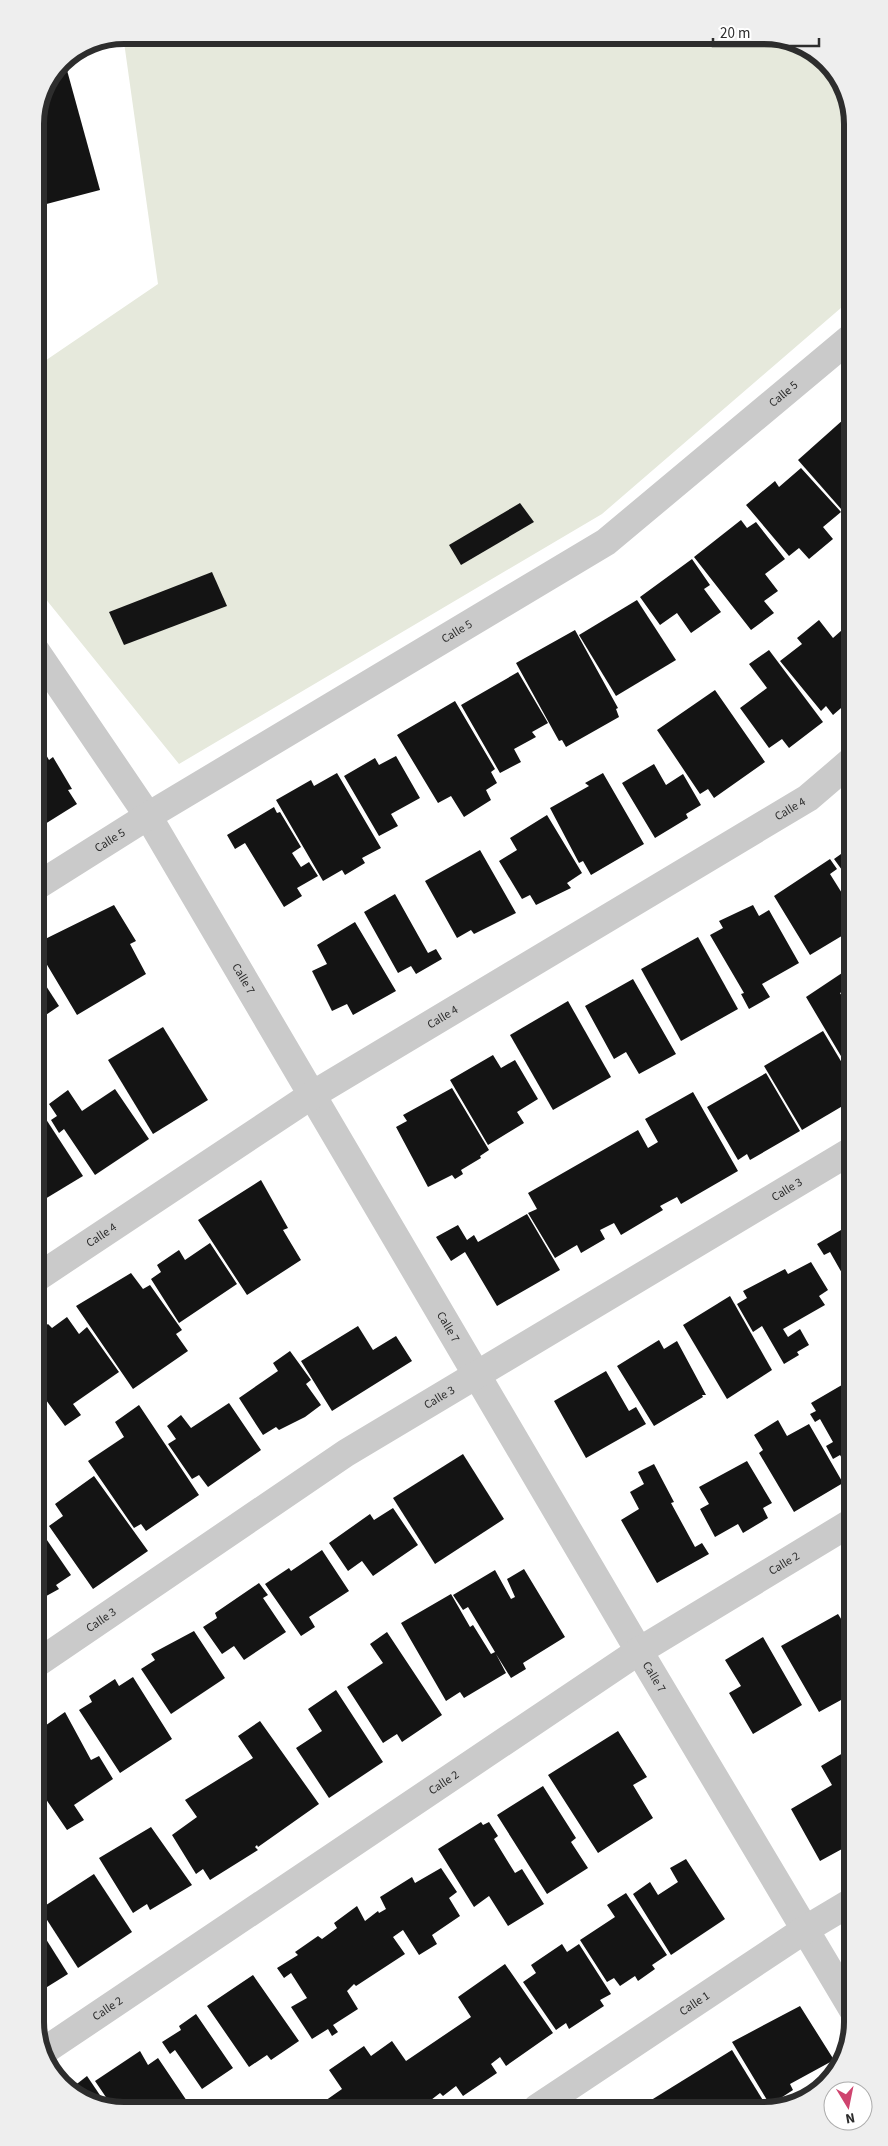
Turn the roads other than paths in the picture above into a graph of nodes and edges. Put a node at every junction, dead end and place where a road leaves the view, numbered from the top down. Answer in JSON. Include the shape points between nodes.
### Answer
{"nodes":[{"id":1,"x":844,"y":342,"type":"edge"},
{"id":2,"x":44,"y":663,"type":"edge"},
{"id":3,"x":844,"y":767,"type":"edge"},
{"id":4,"x":148,"y":816,"type":"junction"},
{"id":5,"x":44,"y":882,"type":"edge"},
{"id":6,"x":312,"y":1095,"type":"junction"},
{"id":7,"x":844,"y":1155,"type":"edge"},
{"id":8,"x":44,"y":1273,"type":"edge"},
{"id":9,"x":476,"y":1373,"type":"junction"},
{"id":10,"x":844,"y":1527,"type":"edge"},
{"id":11,"x":639,"y":1651,"type":"junction"},
{"id":12,"x":44,"y":1659,"type":"edge"},
{"id":13,"x":844,"y":1906,"type":"edge"},
{"id":14,"x":806,"y":1929,"type":"junction"},
{"id":15,"x":844,"y":1994,"type":"edge"},
{"id":16,"x":48,"y":2049,"type":"edge"},
{"id":17,"x":546,"y":2102,"type":"edge"}],
"edges":[{"from":1,"to":4,"type":"street","name":"Calle 5","via":[[606,542]]},
{"from":2,"to":4,"type":"street","name":"Calle 7"},
{"from":3,"to":6,"type":"street","name":"Calle 4","via":[[808,798]]},
{"from":4,"to":5,"type":"street","name":"Calle 5"},
{"from":4,"to":6,"type":"street","name":"Calle 7"},
{"from":6,"to":8,"type":"street","name":"Calle 4"},
{"from":6,"to":9,"type":"street","name":"Calle 7"},
{"from":7,"to":9,"type":"street","name":"Calle 3"},
{"from":9,"to":11,"type":"street","name":"Calle 7"},
{"from":9,"to":12,"type":"street","name":"Calle 3","via":[[346,1453]]},
{"from":10,"to":11,"type":"street","name":"Calle 2"},
{"from":11,"to":14,"type":"street","name":"Calle 7"},
{"from":11,"to":16,"type":"street","name":"Calle 2"},
{"from":13,"to":14,"type":"street","name":"Calle 1"},
{"from":14,"to":15,"type":"street","name":"Calle 7"},
{"from":14,"to":17,"type":"street","name":"Calle 1"}]}
